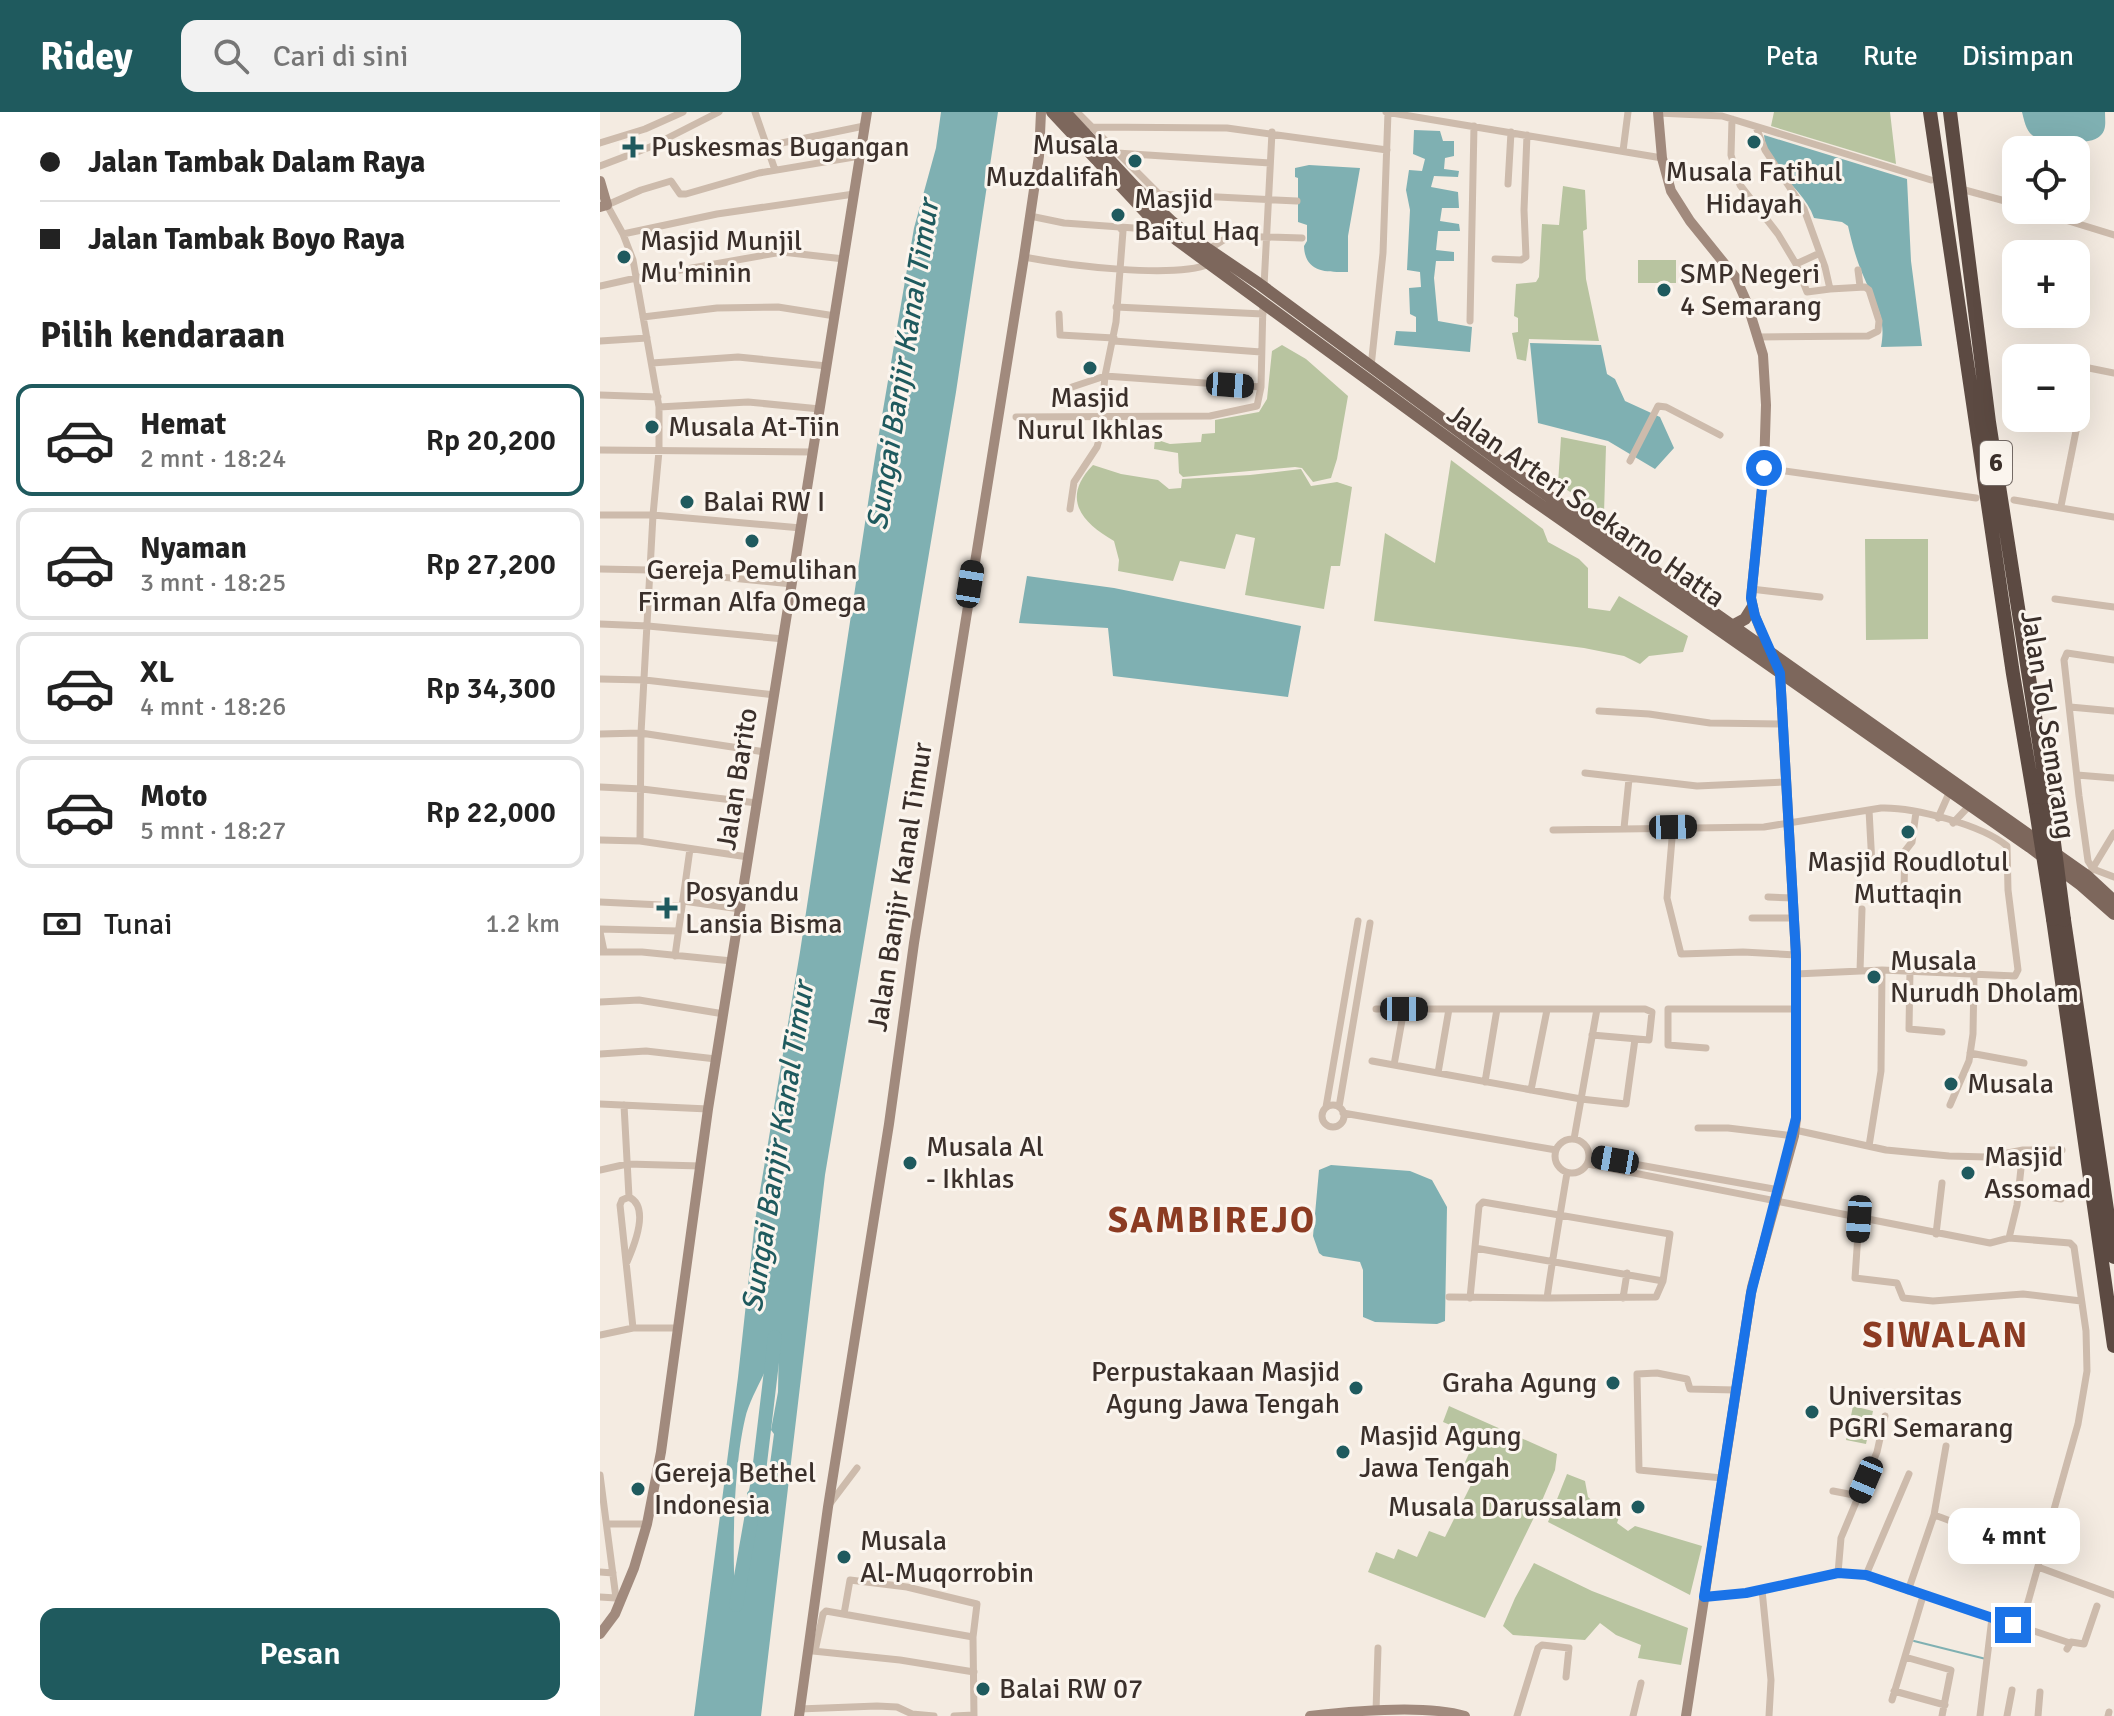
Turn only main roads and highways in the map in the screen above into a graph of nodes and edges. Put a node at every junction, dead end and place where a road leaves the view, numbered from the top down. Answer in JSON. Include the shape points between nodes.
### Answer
{"nodes":[{"id":1,"x":1052,"y":112,"type":"edge"},
{"id":2,"x":1065,"y":112,"type":"edge"},
{"id":3,"x":1930,"y":112,"type":"edge"},
{"id":4,"x":1950,"y":112,"type":"edge"},
{"id":5,"x":1131,"y":190,"type":"junction"},
{"id":6,"x":1263,"y":301,"type":"junction"},
{"id":7,"x":1752,"y":608,"type":"road end"},
{"id":8,"x":1732,"y":626,"type":"junction"},
{"id":9,"x":2043,"y":811,"type":"junction"},
{"id":10,"x":2114,"y":901,"type":"edge"},
{"id":11,"x":2114,"y":914,"type":"edge"},
{"id":12,"x":2059,"y":919,"type":"junction"},
{"id":13,"x":2114,"y":1257,"type":"edge"},
{"id":14,"x":2114,"y":1346,"type":"edge"}],
"edges":[{"from":1,"to":5,"type":"main road","name":"Jalan Arteri Soekarno Hatta"},
{"from":2,"to":5,"type":"main road","name":"Jalan Arteri Soekarno Hatta"},
{"from":3,"to":9,"type":"highway","name":"Jalan Tol Semarang","number":"6","via":[[1997,569]]},
{"from":4,"to":9,"type":"highway","name":"Jalan Tol Semarang","number":"6"},
{"from":5,"to":6,"type":"main road","name":"Jalan Arteri Soekarno Hatta","via":[[1209,249]]},
{"from":5,"to":6,"type":"main road","name":"Jalan Arteri Soekarno Hatta","via":[[1165,230]]},
{"from":6,"to":8,"type":"main road","name":"Jalan Arteri Soekarno Hatta","via":[[1371,367]]},
{"from":6,"to":11,"type":"main road","name":"Jalan Arteri Soekarno Hatta","via":[[1478,460],[1970,805]]},
{"from":7,"to":8,"type":"main road"},
{"from":8,"to":10,"type":"main road","name":"Jalan Arteri Soekarno Hatta","via":[[2090,872]]},
{"from":9,"to":12,"type":"highway","name":"Jalan Tol Semarang","number":"6","bridge":true},
{"from":12,"to":13,"type":"highway","name":"Jalan Tol Semarang","number":"6"},
{"from":12,"to":14,"type":"highway","name":"Jalan Tol Semarang","number":"6"}]}
